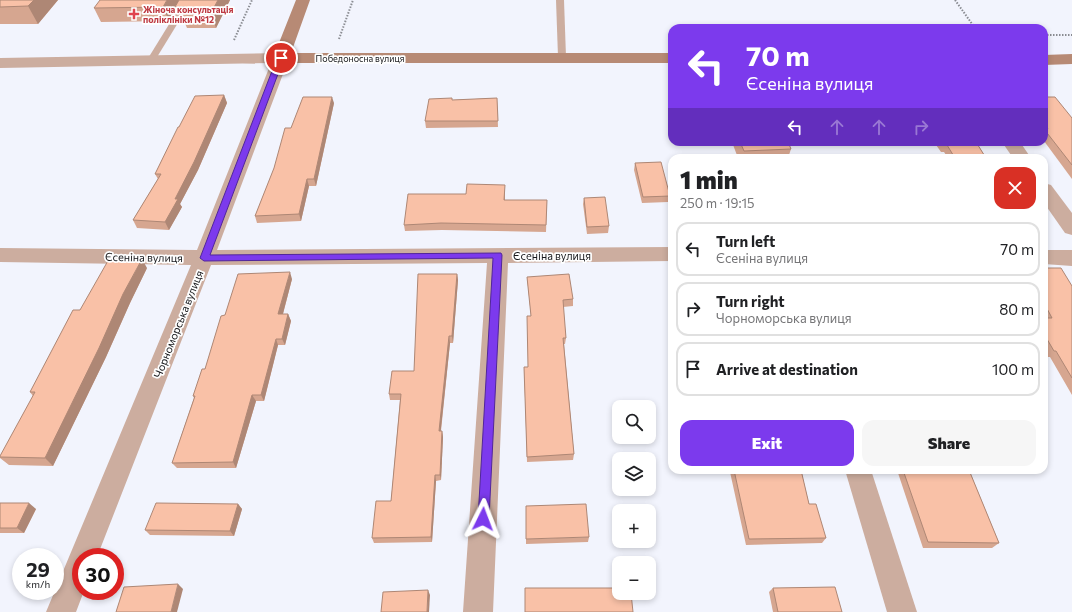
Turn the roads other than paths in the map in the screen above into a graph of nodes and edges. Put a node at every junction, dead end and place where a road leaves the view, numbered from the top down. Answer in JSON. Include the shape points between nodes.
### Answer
{"nodes":[{"id":1,"x":188,"y":0,"type":"edge"},
{"id":2,"x":303,"y":0,"type":"edge"},
{"id":3,"x":560,"y":0,"type":"edge"},
{"id":4,"x":562,"y":57,"type":"junction"},
{"id":5,"x":281,"y":58,"type":"junction"},
{"id":6,"x":668,"y":58,"type":"edge"},
{"id":7,"x":1072,"y":59,"type":"edge"},
{"id":8,"x":151,"y":60,"type":"junction"},
{"id":9,"x":1048,"y":60,"type":"edge"},
{"id":10,"x":0,"y":63,"type":"edge"},
{"id":11,"x":1048,"y":195,"type":"edge"},
{"id":12,"x":1072,"y":228,"type":"edge"},
{"id":13,"x":668,"y":254,"type":"edge"},
{"id":14,"x":0,"y":255,"type":"edge"},
{"id":15,"x":498,"y":255,"type":"junction"},
{"id":16,"x":1048,"y":257,"type":"edge"},
{"id":17,"x":204,"y":258,"type":"junction"},
{"id":18,"x":1072,"y":258,"type":"edge"},
{"id":19,"x":859,"y":474,"type":"edge"},
{"id":20,"x":87,"y":548,"type":"edge"},
{"id":21,"x":72,"y":583,"type":"edge"},
{"id":22,"x":60,"y":612,"type":"edge"},
{"id":23,"x":478,"y":612,"type":"edge"},
{"id":24,"x":902,"y":612,"type":"edge"}],
"edges":[{"from":1,"to":8,"type":"lane"},
{"from":2,"to":5,"type":"street","name":"Чорноморська вулиця"},
{"from":3,"to":4,"type":"lane"},
{"from":4,"to":5,"type":"street","name":"Победоносна вулиця"},
{"from":4,"to":6,"type":"street","name":"Победоносна вулиця"},
{"from":5,"to":8,"type":"street","name":"Победоносна вулиця"},
{"from":5,"to":17,"type":"street","name":"Чорноморська вулиця"},
{"from":7,"to":9,"type":"street"},
{"from":8,"to":10,"type":"street","name":"Победоносна вулиця"},
{"from":11,"to":12,"type":"street"},
{"from":13,"to":15,"type":"street","name":"Єсеніна вулиця"},
{"from":14,"to":17,"type":"street","name":"Єсеніна вулиця"},
{"from":15,"to":17,"type":"street","name":"Єсеніна вулиця"},
{"from":15,"to":23,"type":"street"},
{"from":16,"to":18,"type":"street"},
{"from":17,"to":20,"type":"street","name":"Чорноморська вулиця"},
{"from":19,"to":24,"type":"street"},
{"from":21,"to":22,"type":"street"}]}
